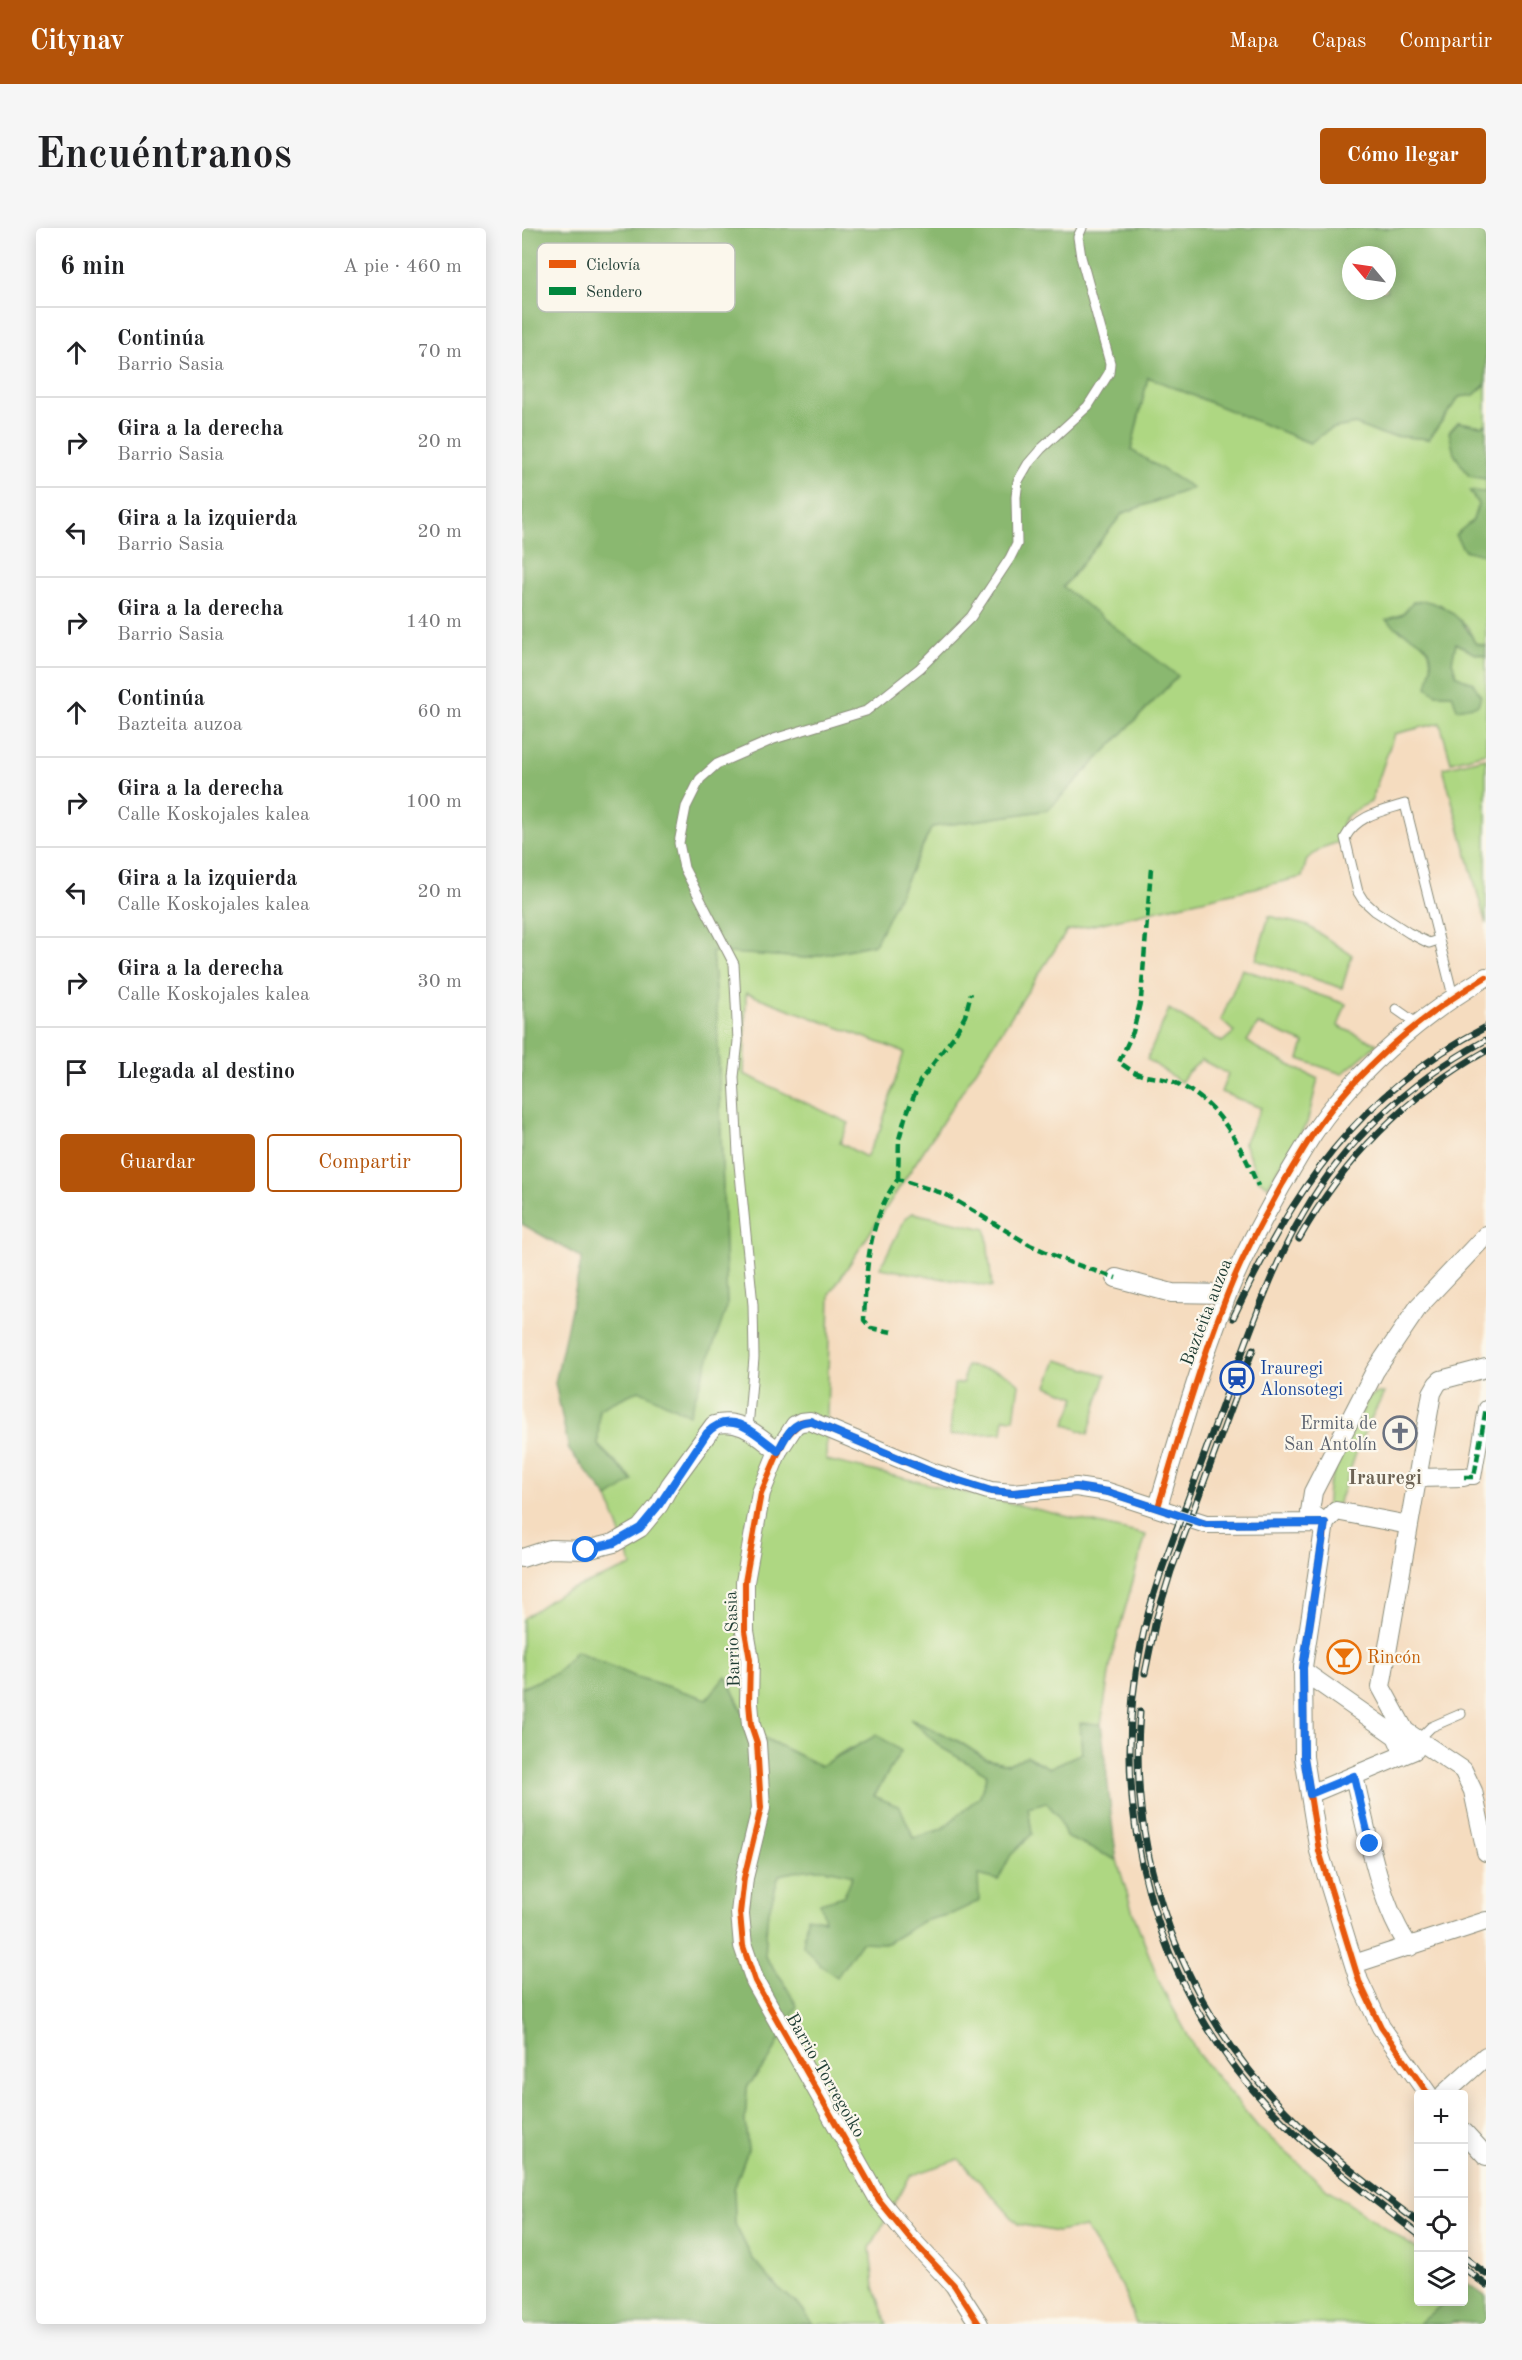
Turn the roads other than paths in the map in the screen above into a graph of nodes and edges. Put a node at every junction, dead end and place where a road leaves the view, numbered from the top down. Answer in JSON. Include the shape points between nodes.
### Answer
{"nodes":[{"id":1,"x":1082,"y":228,"type":"edge"},
{"id":2,"x":1438,"y":940,"type":"junction"},
{"id":3,"x":1486,"y":977,"type":"edge"},
{"id":4,"x":1453,"y":996,"type":"junction"},
{"id":5,"x":1396,"y":1009,"type":"dead end"},
{"id":6,"x":1416,"y":1023,"type":"junction"},
{"id":7,"x":1486,"y":1235,"type":"edge"},
{"id":8,"x":1479,"y":1249,"type":"edge"},
{"id":9,"x":1116,"y":1278,"type":"dead end"},
{"id":10,"x":1227,"y":1294,"type":"junction"},
{"id":11,"x":1486,"y":1368,"type":"edge"},
{"id":12,"x":1486,"y":1408,"type":"edge"},
{"id":13,"x":748,"y":1428,"type":"junction"},
{"id":14,"x":778,"y":1451,"type":"junction"},
{"id":15,"x":1473,"y":1472,"type":"joint"},
{"id":16,"x":1417,"y":1478,"type":"junction"},
{"id":17,"x":1158,"y":1507,"type":"junction"},
{"id":18,"x":1325,"y":1523,"type":"junction"},
{"id":19,"x":1409,"y":1525,"type":"junction"},
{"id":20,"x":522,"y":1558,"type":"edge"},
{"id":21,"x":1303,"y":1671,"type":"junction"},
{"id":22,"x":1381,"y":1687,"type":"junction"},
{"id":23,"x":1361,"y":1712,"type":"junction"},
{"id":24,"x":1461,"y":1714,"type":"dead end"},
{"id":25,"x":1423,"y":1743,"type":"junction"},
{"id":26,"x":1404,"y":1754,"type":"junction"},
{"id":27,"x":1354,"y":1776,"type":"junction"},
{"id":28,"x":1310,"y":1794,"type":"junction"},
{"id":29,"x":761,"y":1808,"type":"joint"},
{"id":30,"x":1486,"y":1852,"type":"edge"},
{"id":31,"x":1486,"y":1921,"type":"edge"},
{"id":32,"x":1410,"y":1947,"type":"junction"},
{"id":33,"x":1354,"y":1965,"type":"junction"},
{"id":34,"x":1486,"y":2056,"type":"edge"},
{"id":35,"x":1425,"y":2090,"type":"edge"},
{"id":36,"x":1448,"y":2090,"type":"edge"},
{"id":37,"x":1468,"y":2136,"type":"edge"},
{"id":38,"x":1486,"y":2156,"type":"edge"},
{"id":39,"x":979,"y":2324,"type":"edge"}],
"edges":[{"from":1,"to":13,"type":"lane","via":[[1078,237],[1081,257],[1110,363],[1109,373],[1088,406],[1041,449],[1018,481],[1017,544],[991,589],[971,617],[920,668],[866,711],[774,739],[717,764],[700,779],[686,807],[678,843],[684,868],[734,964],[738,1154],[753,1305],[754,1358]]},
{"from":2,"to":2,"type":"lane","via":[[1404,804],[1367,816],[1350,830],[1345,842],[1358,892],[1375,911],[1409,933],[1429,943]]},
{"from":2,"to":4,"type":"lane"},
{"from":3,"to":4,"type":"street","name":"Bazteita auzoa"},
{"from":4,"to":6,"type":"street","name":"Bazteita auzoa"},
{"from":5,"to":6,"type":"lane"},
{"from":6,"to":10,"type":"street","name":"Bazteita auzoa","via":[[1335,1103],[1314,1132],[1263,1218]]},
{"from":7,"to":8,"type":"street"},
{"from":8,"to":18,"type":"street","via":[[1419,1306],[1375,1371],[1313,1492],[1310,1512]]},
{"from":9,"to":10,"type":"street","via":[[1172,1293]]},
{"from":10,"to":17,"type":"street","name":"Bazteita auzoa"},
{"from":11,"to":16,"type":"street","via":[[1441,1380],[1434,1388]]},
{"from":12,"to":15,"type":"street"},
{"from":13,"to":14,"type":"street"},
{"from":13,"to":20,"type":"street","via":[[724,1422],[714,1425],[640,1528],[614,1543],[586,1550],[550,1549]]},
{"from":14,"to":17,"type":"street","name":"Barrio Sasia","via":[[795,1425],[810,1421],[934,1473],[991,1491],[1013,1493],[1076,1487]]},
{"from":14,"to":29,"type":"street","name":"Barrio Sasia","via":[[761,1493],[745,1582],[751,1725],[758,1743]]},
{"from":15,"to":16,"type":"street"},
{"from":16,"to":19,"type":"street"},
{"from":17,"to":18,"type":"street","via":[[1206,1524]]},
{"from":18,"to":19,"type":"street","via":[[1336,1511]]},
{"from":18,"to":21,"type":"street"},
{"from":19,"to":22,"type":"street"},
{"from":21,"to":23,"type":"street"},
{"from":21,"to":28,"type":"street","via":[[1304,1757]]},
{"from":22,"to":23,"type":"street","via":[[1375,1707]]},
{"from":22,"to":25,"type":"street","via":[[1405,1731]]},
{"from":23,"to":26,"type":"street","via":[[1396,1736]]},
{"from":24,"to":25,"type":"lane","via":[[1431,1727]]},
{"from":25,"to":26,"type":"street"},
{"from":25,"to":30,"type":"street","via":[[1463,1770],[1473,1791]]},
{"from":26,"to":27,"type":"street"},
{"from":27,"to":28,"type":"street"},
{"from":27,"to":32,"type":"street","via":[[1387,1899]]},
{"from":28,"to":33,"type":"street","via":[[1319,1851]]},
{"from":29,"to":39,"type":"street","name":"Barrio Torregoiko","via":[[740,1913],[743,1946],[755,1981],[879,2200],[954,2285]]},
{"from":31,"to":32,"type":"street"},
{"from":32,"to":33,"type":"street"},
{"from":33,"to":35,"type":"street","via":[[1381,2027]]},
{"from":34,"to":36,"type":"street"},
{"from":37,"to":38,"type":"street"}]}
